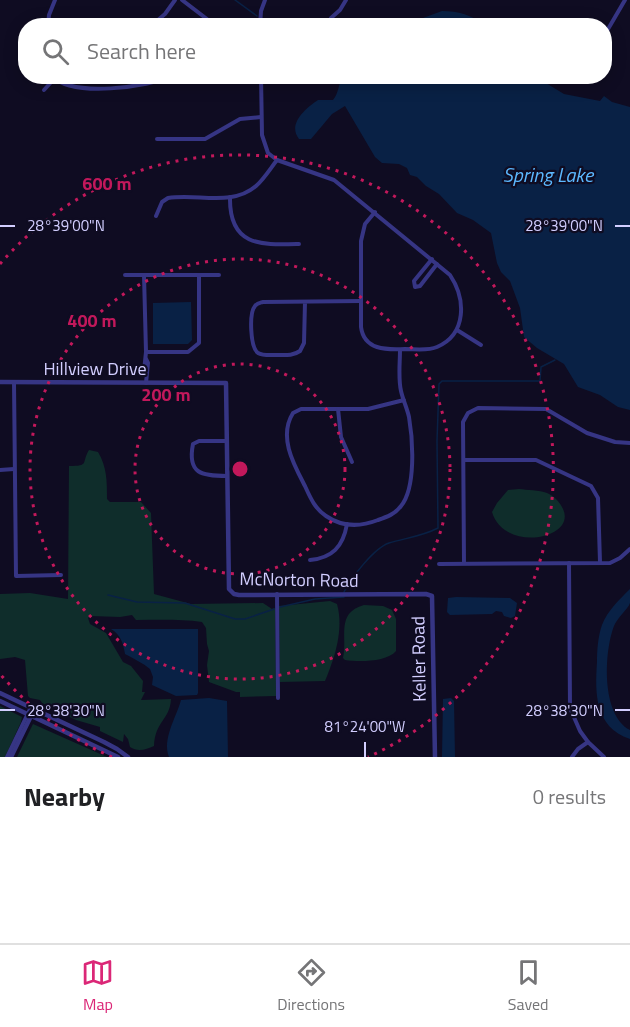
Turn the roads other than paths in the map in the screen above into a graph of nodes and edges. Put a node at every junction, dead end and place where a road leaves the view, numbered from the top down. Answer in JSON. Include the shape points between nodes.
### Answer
{"nodes":[{"id":1,"x":55,"y":0,"type":"edge"},
{"id":2,"x":175,"y":0,"type":"edge"},
{"id":3,"x":182,"y":0,"type":"edge"},
{"id":4,"x":265,"y":0,"type":"edge"},
{"id":5,"x":346,"y":0,"type":"edge"},
{"id":6,"x":625,"y":0,"type":"edge"},
{"id":7,"x":49,"y":18,"type":"edge"},
{"id":8,"x":160,"y":18,"type":"edge"},
{"id":9,"x":206,"y":18,"type":"edge"},
{"id":10,"x":261,"y":18,"type":"edge"},
{"id":11,"x":332,"y":18,"type":"dead end"},
{"id":12,"x":612,"y":22,"type":"edge"},
{"id":13,"x":48,"y":84,"type":"edge"},
{"id":14,"x":62,"y":84,"type":"edge"},
{"id":15,"x":132,"y":84,"type":"edge"},
{"id":16,"x":261,"y":84,"type":"edge"},
{"id":17,"x":44,"y":90,"type":"dead end"},
{"id":18,"x":261,"y":117,"type":"junction"},
{"id":19,"x":157,"y":140,"type":"dead end"},
{"id":20,"x":277,"y":160,"type":"junction"},
{"id":21,"x":230,"y":197,"type":"junction"},
{"id":22,"x":375,"y":212,"type":"junction"},
{"id":23,"x":156,"y":216,"type":"dead end"},
{"id":24,"x":299,"y":244,"type":"dead end"},
{"id":25,"x":432,"y":259,"type":"junction"},
{"id":26,"x":437,"y":264,"type":"junction"},
{"id":27,"x":125,"y":275,"type":"dead end"},
{"id":28,"x":144,"y":275,"type":"junction"},
{"id":29,"x":200,"y":275,"type":"junction"},
{"id":30,"x":219,"y":275,"type":"dead end"},
{"id":31,"x":361,"y":301,"type":"junction"},
{"id":32,"x":304,"y":302,"type":"junction"},
{"id":33,"x":457,"y":330,"type":"junction"},
{"id":34,"x":481,"y":345,"type":"dead end"},
{"id":35,"x":400,"y":350,"type":"junction"},
{"id":36,"x":146,"y":352,"type":"junction"},
{"id":37,"x":0,"y":382,"type":"edge"},
{"id":38,"x":14,"y":382,"type":"junction"},
{"id":39,"x":146,"y":382,"type":"junction"},
{"id":40,"x":226,"y":383,"type":"joint"},
{"id":41,"x":404,"y":400,"type":"junction"},
{"id":42,"x":338,"y":409,"type":"junction"},
{"id":43,"x":227,"y":441,"type":"junction"},
{"id":44,"x":630,"y":443,"type":"edge"},
{"id":45,"x":464,"y":460,"type":"junction"},
{"id":46,"x":352,"y":462,"type":"dead end"},
{"id":47,"x":14,"y":469,"type":"junction"},
{"id":48,"x":0,"y":470,"type":"edge"},
{"id":49,"x":227,"y":477,"type":"junction"},
{"id":50,"x":347,"y":524,"type":"junction"},
{"id":51,"x":630,"y":549,"type":"edge"},
{"id":52,"x":310,"y":560,"type":"dead end"},
{"id":53,"x":600,"y":562,"type":"junction"},
{"id":54,"x":464,"y":563,"type":"junction"},
{"id":55,"x":569,"y":563,"type":"junction"},
{"id":56,"x":440,"y":564,"type":"dead end"},
{"id":57,"x":61,"y":575,"type":"dead end"},
{"id":58,"x":277,"y":594,"type":"junction"},
{"id":59,"x":432,"y":596,"type":"joint"},
{"id":60,"x":0,"y":693,"type":"edge"},
{"id":61,"x":278,"y":698,"type":"dead end"},
{"id":62,"x":0,"y":701,"type":"edge"},
{"id":63,"x":33,"y":708,"type":"junction"},
{"id":64,"x":29,"y":715,"type":"junction"},
{"id":65,"x":588,"y":742,"type":"junction"},
{"id":66,"x":9,"y":757,"type":"edge"},
{"id":67,"x":118,"y":757,"type":"edge"},
{"id":68,"x":128,"y":757,"type":"edge"},
{"id":69,"x":435,"y":757,"type":"edge"},
{"id":70,"x":572,"y":757,"type":"edge"},
{"id":71,"x":604,"y":757,"type":"edge"}],
"edges":[{"from":1,"to":7,"type":"street"},
{"from":2,"to":8,"type":"street"},
{"from":3,"to":9,"type":"street"},
{"from":4,"to":10,"type":"street"},
{"from":5,"to":11,"type":"street"},
{"from":6,"to":12,"type":"street"},
{"from":13,"to":17,"type":"street"},
{"from":14,"to":15,"type":"street","via":[[77,88]]},
{"from":16,"to":18,"type":"street"},
{"from":18,"to":19,"type":"street","via":[[240,119],[205,139]]},
{"from":18,"to":20,"type":"street","via":[[263,142]]},
{"from":20,"to":21,"type":"street","via":[[254,188]]},
{"from":20,"to":22,"type":"street","via":[[334,180]]},
{"from":21,"to":23,"type":"street","via":[[168,198]]},
{"from":21,"to":24,"type":"street","via":[[233,222],[247,238],[261,244]]},
{"from":22,"to":25,"type":"street"},
{"from":22,"to":31,"type":"street","via":[[363,233]]},
{"from":25,"to":26,"type":"street"},
{"from":25,"to":26,"type":"street","via":[[414,281],[415,287]]},
{"from":26,"to":33,"type":"street","via":[[457,288],[461,312]]},
{"from":27,"to":28,"type":"street"},
{"from":28,"to":29,"type":"street"},
{"from":28,"to":36,"type":"street"},
{"from":29,"to":30,"type":"street"},
{"from":29,"to":36,"type":"street","via":[[199,344],[188,352]]},
{"from":31,"to":32,"type":"street"},
{"from":31,"to":35,"type":"street","via":[[362,331],[367,340],[378,348]]},
{"from":32,"to":32,"type":"street","via":[[263,302],[253,308],[252,344],[256,351],[264,355],[293,355],[300,351],[304,343]]},
{"from":33,"to":34,"type":"street"},
{"from":33,"to":35,"type":"street","via":[[436,348]]},
{"from":35,"to":41,"type":"street"},
{"from":36,"to":39,"type":"street"},
{"from":37,"to":38,"type":"street","name":"Hillview Drive"},
{"from":38,"to":39,"type":"street","name":"Hillview Drive"},
{"from":38,"to":47,"type":"street"},
{"from":39,"to":40,"type":"street","name":"Hillview Drive"},
{"from":40,"to":43,"type":"street","name":"McNorton Road"},
{"from":41,"to":42,"type":"street","via":[[368,409]]},
{"from":41,"to":50,"type":"street","via":[[411,431],[411,482],[407,498],[389,516],[369,524]]},
{"from":42,"to":46,"type":"street","via":[[341,437]]},
{"from":42,"to":50,"type":"street","via":[[301,409],[293,413],[288,423],[288,446],[292,462],[315,505],[326,516]]},
{"from":43,"to":49,"type":"street","name":"McNorton Road"},
{"from":43,"to":49,"type":"street","via":[[199,441],[193,444],[191,454],[201,475]]},
{"from":44,"to":45,"type":"street","via":[[587,433],[546,409],[478,408],[468,413],[463,422]]},
{"from":45,"to":53,"type":"street","via":[[537,460],[591,486],[598,498]]},
{"from":45,"to":54,"type":"street"},
{"from":47,"to":48,"type":"street"},
{"from":47,"to":57,"type":"street","via":[[16,576]]},
{"from":49,"to":58,"type":"street","name":"McNorton Road","via":[[229,589],[239,595]]},
{"from":50,"to":52,"type":"street","via":[[337,549],[324,559]]},
{"from":51,"to":53,"type":"street","via":[[615,561]]},
{"from":53,"to":55,"type":"street"},
{"from":54,"to":55,"type":"street"},
{"from":54,"to":56,"type":"street"},
{"from":55,"to":65,"type":"street","via":[[570,708]]},
{"from":58,"to":59,"type":"street","name":"McNorton Road"},
{"from":58,"to":61,"type":"street"},
{"from":59,"to":69,"type":"street","name":"Keller Road"},
{"from":60,"to":63,"type":"street"},
{"from":62,"to":64,"type":"street"},
{"from":63,"to":64,"type":"street"},
{"from":63,"to":68,"type":"street"},
{"from":64,"to":66,"type":"street"},
{"from":64,"to":67,"type":"street"},
{"from":65,"to":70,"type":"street"},
{"from":65,"to":71,"type":"street"}]}
